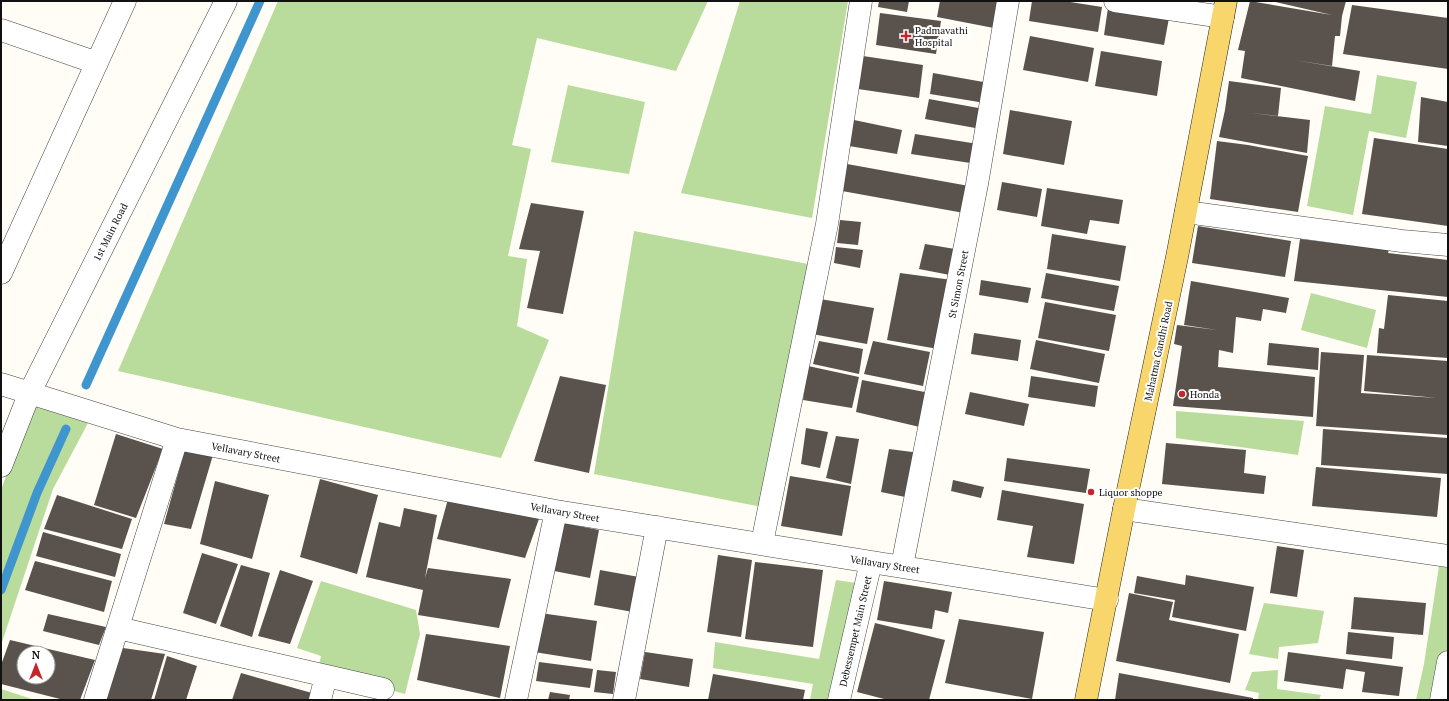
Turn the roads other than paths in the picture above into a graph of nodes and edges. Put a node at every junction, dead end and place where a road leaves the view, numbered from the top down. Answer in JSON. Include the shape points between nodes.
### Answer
{"nodes":[{"id":1,"x":125,"y":1,"type":"edge"},
{"id":2,"x":226,"y":1,"type":"edge"},
{"id":3,"x":861,"y":1,"type":"edge"},
{"id":4,"x":1008,"y":1,"type":"edge"},
{"id":5,"x":1115,"y":1,"type":"edge"},
{"id":6,"x":1224,"y":9,"type":"edge"},
{"id":7,"x":1,"y":30,"type":"edge"},
{"id":8,"x":97,"y":63,"type":"junction"},
{"id":9,"x":1186,"y":212,"type":"junction"},
{"id":10,"x":1448,"y":245,"type":"edge"},
{"id":11,"x":1,"y":273,"type":"edge"},
{"id":12,"x":1,"y":384,"type":"edge"},
{"id":13,"x":30,"y":392,"type":"junction"},
{"id":14,"x":177,"y":439,"type":"junction"},
{"id":15,"x":1,"y":466,"type":"edge"},
{"id":16,"x":1124,"y":509,"type":"junction"},
{"id":17,"x":556,"y":511,"type":"junction"},
{"id":18,"x":657,"y":527,"type":"junction"},
{"id":19,"x":762,"y":543,"type":"junction"},
{"id":20,"x":1448,"y":556,"type":"edge"},
{"id":21,"x":871,"y":562,"type":"junction"},
{"id":22,"x":902,"y":566,"type":"junction"},
{"id":23,"x":1107,"y":600,"type":"junction"},
{"id":24,"x":118,"y":628,"type":"junction"},
{"id":25,"x":326,"y":676,"type":"junction"},
{"id":26,"x":383,"y":689,"type":"dead end"},
{"id":27,"x":95,"y":700,"type":"edge"},
{"id":28,"x":320,"y":700,"type":"edge"},
{"id":29,"x":516,"y":700,"type":"edge"},
{"id":30,"x":624,"y":700,"type":"edge"},
{"id":31,"x":839,"y":700,"type":"edge"},
{"id":32,"x":1086,"y":700,"type":"edge"}],
"edges":[{"from":1,"to":8,"type":"street"},
{"from":2,"to":13,"type":"street","name":"1st Main Road"},
{"from":3,"to":19,"type":"street","via":[[827,224]]},
{"from":4,"to":22,"type":"street","name":"St Simon Street","via":[[978,184]]},
{"from":5,"to":6,"type":"street"},
{"from":6,"to":9,"type":"main road","name":"Mahatma Gandhi Road"},
{"from":7,"to":8,"type":"street"},
{"from":8,"to":11,"type":"street"},
{"from":9,"to":10,"type":"street"},
{"from":9,"to":16,"type":"main road","name":"Mahatma Gandhi Road"},
{"from":12,"to":13,"type":"street","name":"Vellavary Street"},
{"from":13,"to":14,"type":"street","name":"Vellavary Street"},
{"from":13,"to":15,"type":"street","name":"1st Main Road"},
{"from":14,"to":17,"type":"street","name":"Vellavary Street"},
{"from":14,"to":24,"type":"street"},
{"from":16,"to":20,"type":"street"},
{"from":16,"to":23,"type":"main road","name":"Mahatma Gandhi Road"},
{"from":17,"to":18,"type":"street","name":"Vellavary Street"},
{"from":17,"to":29,"type":"street"},
{"from":18,"to":19,"type":"street","name":"Vellavary Street"},
{"from":18,"to":30,"type":"street"},
{"from":19,"to":21,"type":"street","name":"Vellavary Street"},
{"from":21,"to":22,"type":"street","name":"Vellavary Street"},
{"from":21,"to":31,"type":"street","name":"Debessempet Main Street"},
{"from":22,"to":23,"type":"street","name":"Vellavary Street"},
{"from":23,"to":32,"type":"main road","name":"Mahatma Gandhi Road"},
{"from":24,"to":25,"type":"street"},
{"from":24,"to":27,"type":"street"},
{"from":25,"to":26,"type":"street"},
{"from":25,"to":28,"type":"street"}]}
